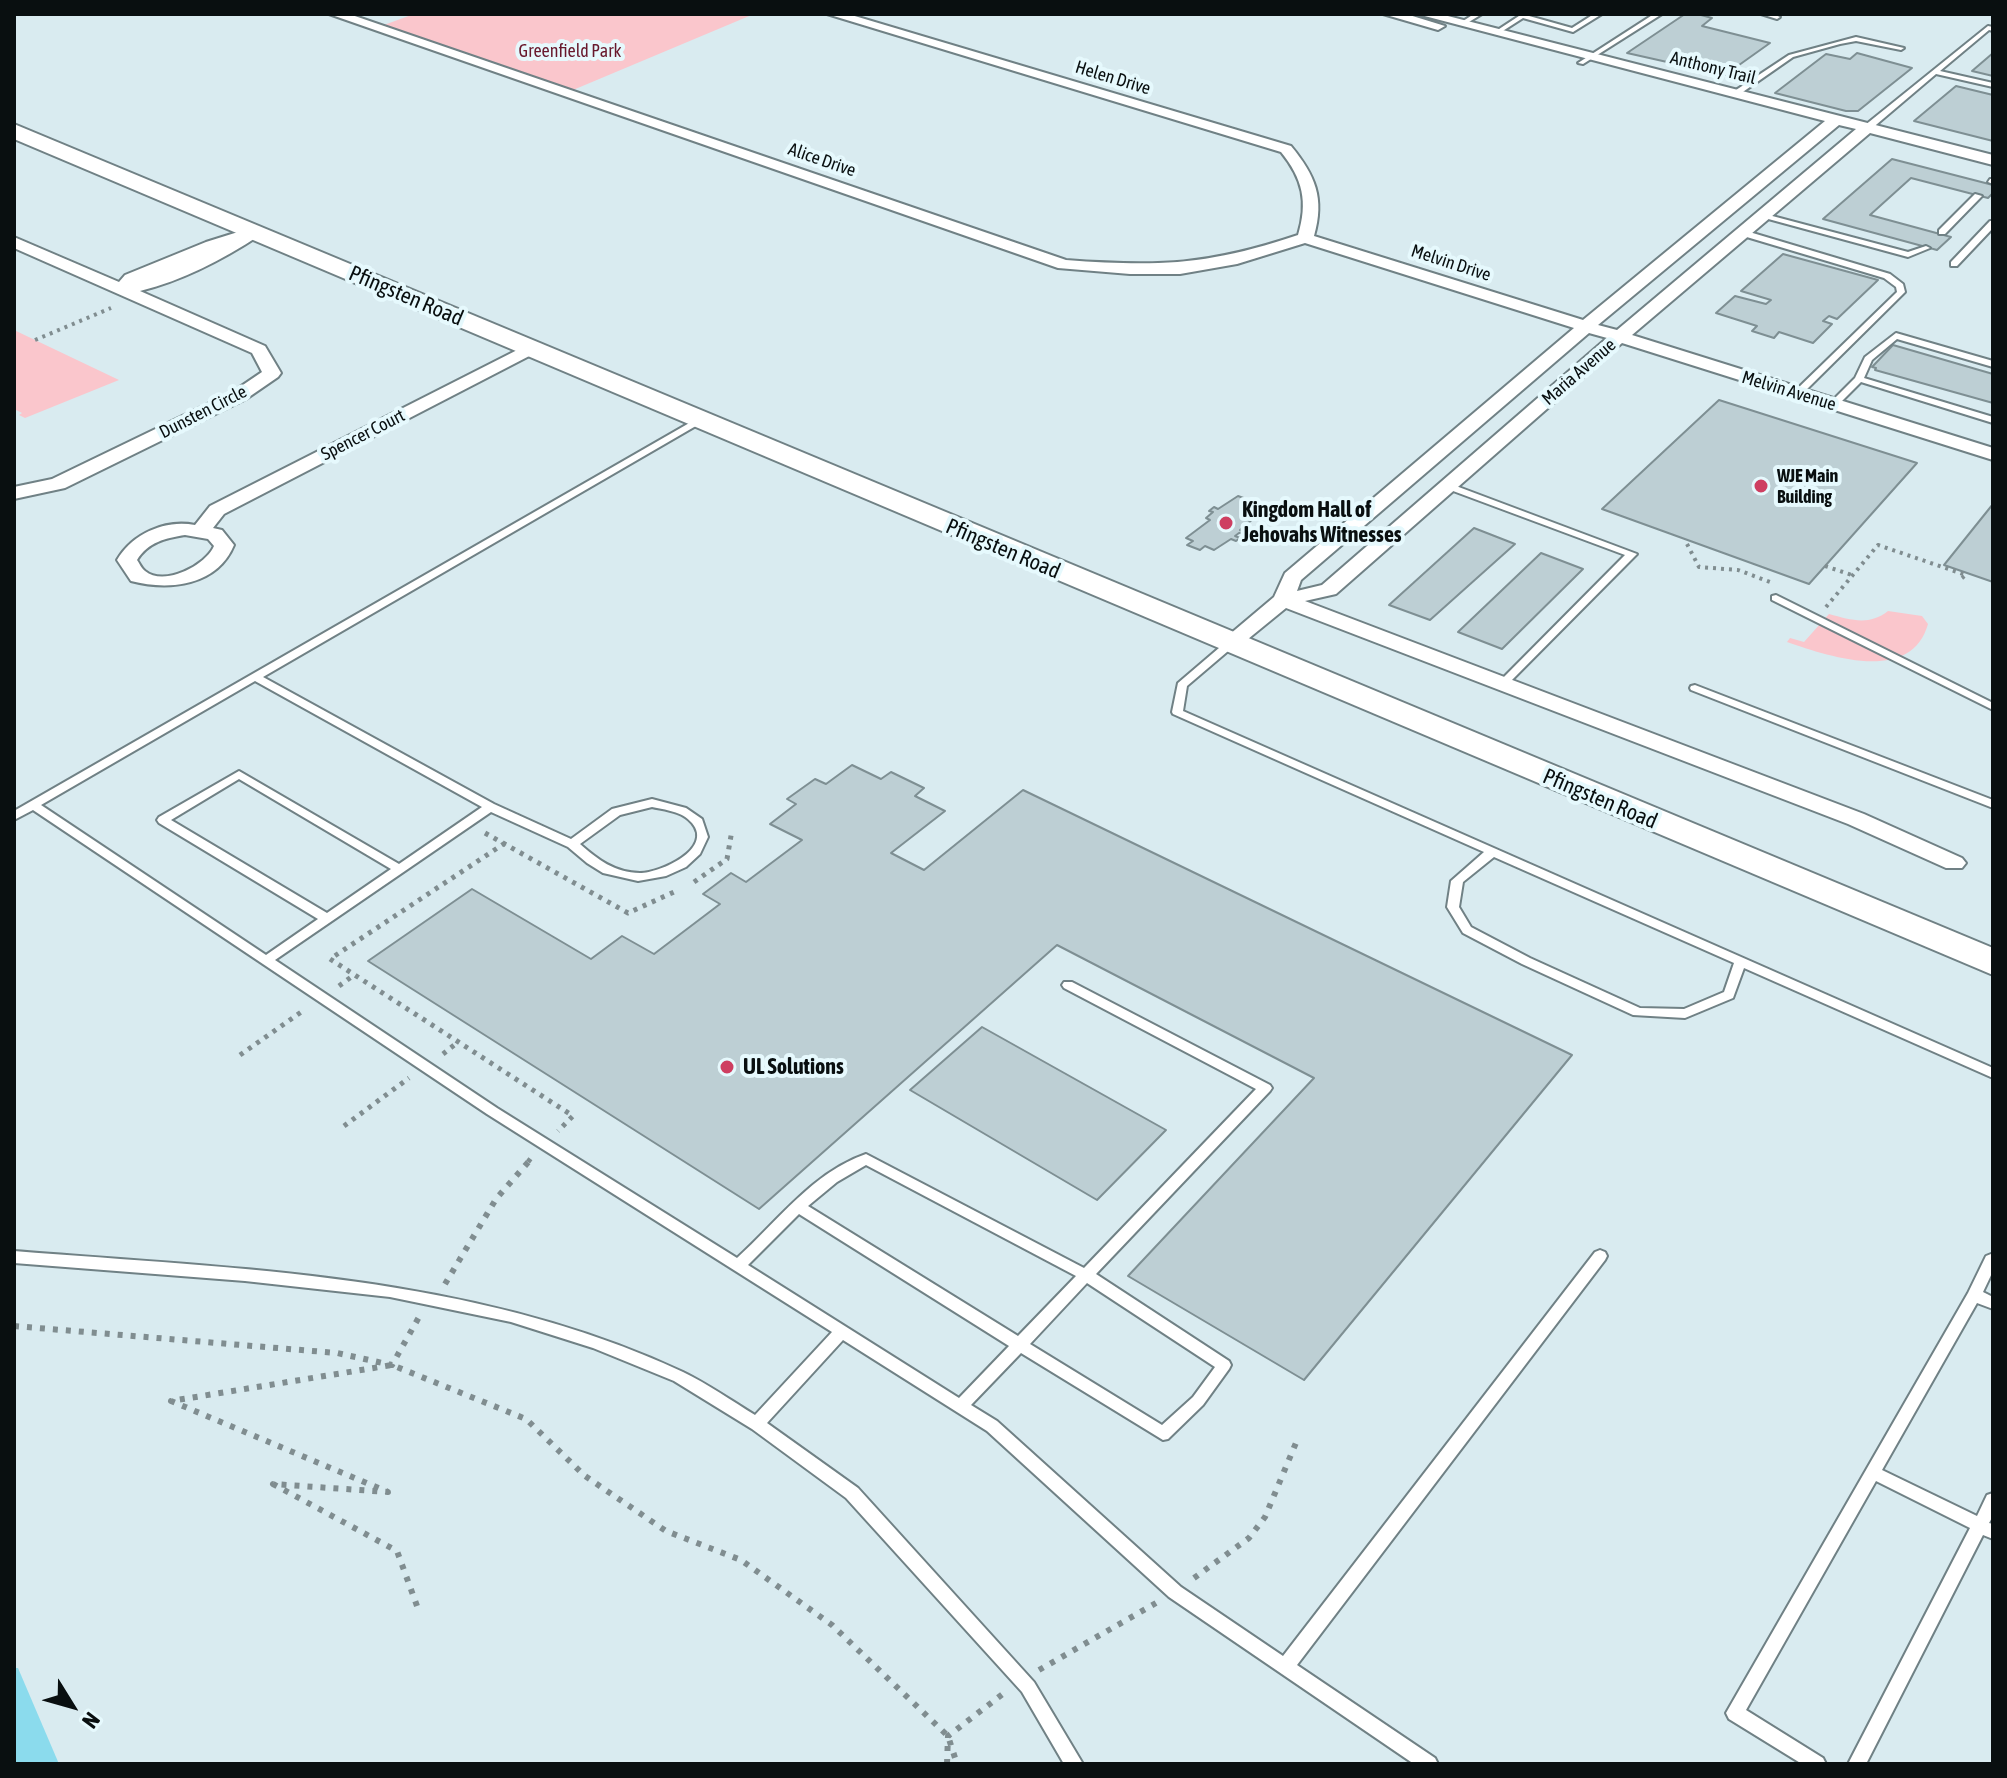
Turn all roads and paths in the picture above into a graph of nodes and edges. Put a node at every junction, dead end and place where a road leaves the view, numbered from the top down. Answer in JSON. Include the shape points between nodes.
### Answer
{"nodes":[{"id":1,"x":336,"y":14,"type":"edge"},
{"id":2,"x":834,"y":14,"type":"edge"},
{"id":3,"x":1390,"y":14,"type":"edge"},
{"id":4,"x":1424,"y":14,"type":"edge"},
{"id":5,"x":1479,"y":14,"type":"edge"},
{"id":6,"x":1599,"y":14,"type":"edge"},
{"id":7,"x":1658,"y":14,"type":"edge"},
{"id":8,"x":1764,"y":14,"type":"edge"},
{"id":9,"x":1777,"y":17,"type":"dead end"},
{"id":10,"x":1462,"y":24,"type":"junction"},
{"id":11,"x":1993,"y":29,"type":"edge"},
{"id":12,"x":1496,"y":33,"type":"junction"},
{"id":13,"x":1901,"y":48,"type":"dead end"},
{"id":14,"x":1586,"y":60,"type":"junction"},
{"id":15,"x":1935,"y":72,"type":"junction"},
{"id":16,"x":1993,"y":85,"type":"edge"},
{"id":17,"x":1735,"y":98,"type":"junction"},
{"id":18,"x":1836,"y":120,"type":"junction"},
{"id":19,"x":1867,"y":128,"type":"junction"},
{"id":20,"x":14,"y":131,"type":"edge"},
{"id":21,"x":1993,"y":160,"type":"edge"},
{"id":22,"x":1978,"y":196,"type":"dead end"},
{"id":23,"x":1764,"y":215,"type":"junction"},
{"id":24,"x":1993,"y":223,"type":"edge"},
{"id":25,"x":254,"y":232,"type":"junction"},
{"id":26,"x":1942,"y":232,"type":"dead end"},
{"id":27,"x":1743,"y":233,"type":"junction"},
{"id":28,"x":1305,"y":238,"type":"junction"},
{"id":29,"x":14,"y":242,"type":"edge"},
{"id":30,"x":1926,"y":248,"type":"dead end"},
{"id":31,"x":1954,"y":264,"type":"dead end"},
{"id":32,"x":130,"y":293,"type":"junction"},
{"id":33,"x":1585,"y":327,"type":"junction"},
{"id":34,"x":1618,"y":338,"type":"junction"},
{"id":35,"x":35,"y":340,"type":"dead end"},
{"id":36,"x":531,"y":348,"type":"junction"},
{"id":37,"x":1993,"y":364,"type":"edge"},
{"id":38,"x":1859,"y":379,"type":"junction"},
{"id":39,"x":1798,"y":393,"type":"junction"},
{"id":40,"x":1834,"y":404,"type":"junction"},
{"id":41,"x":1993,"y":420,"type":"edge"},
{"id":42,"x":698,"y":421,"type":"junction"},
{"id":43,"x":1993,"y":454,"type":"edge"},
{"id":44,"x":1448,"y":486,"type":"junction"},
{"id":45,"x":14,"y":493,"type":"edge"},
{"id":46,"x":201,"y":530,"type":"dead end"},
{"id":47,"x":1687,"y":544,"type":"dead end"},
{"id":48,"x":1825,"y":566,"type":"dead end"},
{"id":49,"x":1855,"y":576,"type":"junction"},
{"id":50,"x":1958,"y":581,"type":"dead end"},
{"id":51,"x":1777,"y":585,"type":"dead end"},
{"id":52,"x":1776,"y":598,"type":"dead end"},
{"id":53,"x":1283,"y":600,"type":"junction"},
{"id":54,"x":1822,"y":611,"type":"dead end"},
{"id":55,"x":1230,"y":644,"type":"junction"},
{"id":56,"x":254,"y":676,"type":"junction"},
{"id":57,"x":1501,"y":685,"type":"junction"},
{"id":58,"x":1695,"y":688,"type":"dead end"},
{"id":59,"x":1993,"y":707,"type":"edge"},
{"id":60,"x":1993,"y":804,"type":"edge"},
{"id":61,"x":33,"y":805,"type":"junction"},
{"id":62,"x":490,"y":807,"type":"junction"},
{"id":63,"x":14,"y":816,"type":"edge"},
{"id":64,"x":505,"y":843,"type":"dead end"},
{"id":65,"x":572,"y":844,"type":"junction"},
{"id":66,"x":1493,"y":851,"type":"junction"},
{"id":67,"x":1954,"y":863,"type":"dead end"},
{"id":68,"x":400,"y":869,"type":"junction"},
{"id":69,"x":327,"y":919,"type":"junction"},
{"id":70,"x":267,"y":960,"type":"junction"},
{"id":71,"x":1741,"y":960,"type":"junction"},
{"id":72,"x":1993,"y":962,"type":"edge"},
{"id":73,"x":354,"y":975,"type":"junction"},
{"id":74,"x":1068,"y":985,"type":"dead end"},
{"id":75,"x":322,"y":997,"type":"junction"},
{"id":76,"x":458,"y":1042,"type":"junction"},
{"id":77,"x":240,"y":1055,"type":"dead end"},
{"id":78,"x":426,"y":1066,"type":"junction"},
{"id":79,"x":1993,"y":1073,"type":"edge"},
{"id":80,"x":344,"y":1126,"type":"dead end"},
{"id":81,"x":544,"y":1143,"type":"junction"},
{"id":82,"x":800,"y":1208,"type":"junction"},
{"id":83,"x":1600,"y":1256,"type":"dead end"},
{"id":84,"x":14,"y":1257,"type":"edge"},
{"id":85,"x":1991,"y":1260,"type":"dead end"},
{"id":86,"x":738,"y":1265,"type":"junction"},
{"id":87,"x":1086,"y":1275,"type":"junction"},
{"id":88,"x":1974,"y":1295,"type":"junction"},
{"id":89,"x":430,"y":1299,"type":"junction"},
{"id":90,"x":1993,"y":1303,"type":"edge"},
{"id":91,"x":14,"y":1326,"type":"edge"},
{"id":92,"x":842,"y":1331,"type":"junction"},
{"id":93,"x":1018,"y":1346,"type":"junction"},
{"id":94,"x":392,"y":1365,"type":"junction"},
{"id":95,"x":961,"y":1406,"type":"junction"},
{"id":96,"x":757,"y":1424,"type":"junction"},
{"id":97,"x":1298,"y":1438,"type":"dead end"},
{"id":98,"x":1872,"y":1472,"type":"junction"},
{"id":99,"x":1993,"y":1500,"type":"edge"},
{"id":100,"x":1986,"y":1529,"type":"edge"},
{"id":101,"x":1175,"y":1592,"type":"junction"},
{"id":102,"x":417,"y":1606,"type":"dead end"},
{"id":103,"x":1285,"y":1667,"type":"junction"},
{"id":104,"x":1022,"y":1680,"type":"junction"},
{"id":105,"x":948,"y":1736,"type":"junction"},
{"id":106,"x":947,"y":1764,"type":"edge"},
{"id":107,"x":957,"y":1764,"type":"edge"},
{"id":108,"x":1074,"y":1764,"type":"edge"},
{"id":109,"x":1429,"y":1764,"type":"edge"},
{"id":110,"x":1817,"y":1764,"type":"edge"},
{"id":111,"x":1857,"y":1764,"type":"edge"}],
"edges":[{"from":1,"to":28,"type":"street","name":"Alice Drive","via":[[1064,265],[1196,267]]},
{"from":2,"to":28,"type":"street","name":"Helen Drive","via":[[1286,149],[1303,167],[1312,189],[1313,213]]},
{"from":3,"to":14,"type":"street","name":"Anthony Trail"},
{"from":4,"to":10,"type":"street","name":"Anthony Trail"},
{"from":5,"to":10,"type":"lane"},
{"from":6,"to":12,"type":"lane","via":[[1573,30],[1522,16]]},
{"from":7,"to":14,"type":"lane"},
{"from":8,"to":9,"type":"lane"},
{"from":10,"to":12,"type":"street","name":"Anthony Trail"},
{"from":11,"to":15,"type":"lane"},
{"from":12,"to":14,"type":"street","name":"Anthony Trail"},
{"from":13,"to":17,"type":"lane","via":[[1856,39],[1791,56]]},
{"from":14,"to":17,"type":"street","name":"Anthony Trail"},
{"from":15,"to":16,"type":"lane"},
{"from":15,"to":19,"type":"lane"},
{"from":17,"to":18,"type":"street","name":"Anthony Trail"},
{"from":18,"to":19,"type":"street","name":"Anthony Trail"},
{"from":18,"to":33,"type":"street","name":"Maria Avenue"},
{"from":19,"to":21,"type":"street","name":"Anthony Trail"},
{"from":19,"to":23,"type":"street","name":"Maria Avenue"},
{"from":20,"to":25,"type":"main road","name":"Pfingsten Road"},
{"from":22,"to":26,"type":"lane"},
{"from":23,"to":27,"type":"street","name":"Maria Avenue"},
{"from":23,"to":30,"type":"lane","via":[[1908,255]]},
{"from":24,"to":31,"type":"lane"},
{"from":25,"to":32,"type":"street","via":[[131,279]]},
{"from":25,"to":36,"type":"main road","name":"Pfingsten Road"},
{"from":27,"to":34,"type":"street","name":"Maria Avenue"},
{"from":27,"to":39,"type":"lane","via":[[1887,276],[1900,286],[1901,292]]},
{"from":28,"to":33,"type":"street","name":"Melvin Drive"},
{"from":29,"to":32,"type":"street","name":"Dunsten Circle"},
{"from":32,"to":35,"type":"path"},
{"from":32,"to":45,"type":"street","name":"Dunsten Circle","via":[[259,350],[272,373],[240,395],[58,484]]},
{"from":33,"to":34,"type":"street","name":"Melvin Avenue"},
{"from":33,"to":53,"type":"street","name":"Maria Avenue","via":[[1292,577]]},
{"from":34,"to":39,"type":"street","name":"Melvin Avenue"},
{"from":34,"to":44,"type":"street","name":"Maria Avenue"},
{"from":36,"to":42,"type":"main road","name":"Pfingsten Road"},
{"from":36,"to":46,"type":"street","name":"Spencer Court","via":[[217,510]]},
{"from":37,"to":38,"type":"lane","via":[[1896,336],[1868,359]]},
{"from":38,"to":40,"type":"lane"},
{"from":38,"to":41,"type":"lane"},
{"from":39,"to":40,"type":"street","name":"Melvin Avenue"},
{"from":40,"to":43,"type":"street","name":"Melvin Avenue"},
{"from":42,"to":55,"type":"main road","name":"Pfingsten Road"},
{"from":42,"to":56,"type":"lane"},
{"from":44,"to":53,"type":"street","name":"Maria Avenue","via":[[1329,590]]},
{"from":44,"to":57,"type":"lane","via":[[1632,554]]},
{"from":47,"to":51,"type":"path","via":[[1699,567],[1738,570]]},
{"from":48,"to":49,"type":"path"},
{"from":49,"to":50,"type":"path","via":[[1878,545],[1966,575]]},
{"from":49,"to":54,"type":"path"},
{"from":52,"to":59,"type":"lane"},
{"from":53,"to":55,"type":"street","name":"Maria Avenue"},
{"from":53,"to":57,"type":"street"},
{"from":55,"to":66,"type":"lane","via":[[1182,685],[1177,712]]},
{"from":55,"to":72,"type":"main road","name":"Pfingsten Road"},
{"from":56,"to":61,"type":"lane"},
{"from":56,"to":62,"type":"lane"},
{"from":57,"to":67,"type":"street","via":[[1856,819]]},
{"from":58,"to":60,"type":"lane"},
{"from":61,"to":63,"type":"lane"},
{"from":61,"to":70,"type":"lane"},
{"from":62,"to":65,"type":"lane"},
{"from":62,"to":68,"type":"lane"},
{"from":64,"to":73,"type":"path","via":[[330,959]]},
{"from":65,"to":65,"type":"lane","via":[[613,873],[649,876],[668,872],[696,854],[703,831],[686,811],[652,803],[616,812]]},
{"from":66,"to":71,"type":"lane"},
{"from":66,"to":71,"type":"lane","via":[[1457,881],[1453,907],[1467,930],[1638,1012],[1685,1014],[1729,995]]},
{"from":68,"to":69,"type":"lane"},
{"from":68,"to":69,"type":"lane","via":[[239,774],[163,820]]},
{"from":69,"to":70,"type":"lane"},
{"from":70,"to":75,"type":"lane"},
{"from":71,"to":79,"type":"lane"},
{"from":73,"to":75,"type":"path"},
{"from":73,"to":76,"type":"path"},
{"from":74,"to":87,"type":"lane","via":[[1265,1088]]},
{"from":75,"to":77,"type":"path"},
{"from":75,"to":78,"type":"lane"},
{"from":76,"to":78,"type":"path"},
{"from":76,"to":81,"type":"path","via":[[573,1116]]},
{"from":78,"to":80,"type":"path"},
{"from":78,"to":81,"type":"lane"},
{"from":81,"to":86,"type":"lane"},
{"from":81,"to":89,"type":"path","via":[[496,1199],[447,1282]]},
{"from":82,"to":86,"type":"lane"},
{"from":82,"to":87,"type":"lane","via":[[843,1169],[866,1159]]},
{"from":82,"to":93,"type":"lane"},
{"from":83,"to":103,"type":"lane"},
{"from":84,"to":89,"type":"lane","via":[[245,1275]]},
{"from":85,"to":88,"type":"lane"},
{"from":86,"to":92,"type":"lane"},
{"from":87,"to":93,"type":"lane"},
{"from":87,"to":93,"type":"lane","via":[[1224,1365],[1198,1401],[1163,1434]]},
{"from":88,"to":90,"type":"lane"},
{"from":88,"to":98,"type":"lane"},
{"from":89,"to":94,"type":"path"},
{"from":89,"to":96,"type":"lane","via":[[511,1316],[598,1344],[679,1377]]},
{"from":91,"to":94,"type":"path","via":[[337,1353]]},
{"from":92,"to":95,"type":"lane"},
{"from":92,"to":96,"type":"lane"},
{"from":93,"to":95,"type":"lane"},
{"from":94,"to":102,"type":"path","via":[[171,1401],[388,1492],[273,1484],[397,1551]]},
{"from":94,"to":105,"type":"path","via":[[526,1419],[585,1476],[666,1531],[741,1560],[832,1625]]},
{"from":95,"to":101,"type":"lane","via":[[992,1426]]},
{"from":96,"to":104,"type":"lane","via":[[852,1493]]},
{"from":97,"to":101,"type":"path","via":[[1265,1517],[1249,1538]]},
{"from":98,"to":100,"type":"lane"},
{"from":98,"to":110,"type":"lane","via":[[1735,1713]]},
{"from":99,"to":100,"type":"lane"},
{"from":100,"to":111,"type":"lane"},
{"from":101,"to":103,"type":"lane"},
{"from":101,"to":104,"type":"path"},
{"from":103,"to":109,"type":"lane"},
{"from":104,"to":105,"type":"path"},
{"from":104,"to":108,"type":"lane"},
{"from":105,"to":106,"type":"path"},
{"from":105,"to":107,"type":"path"}]}
